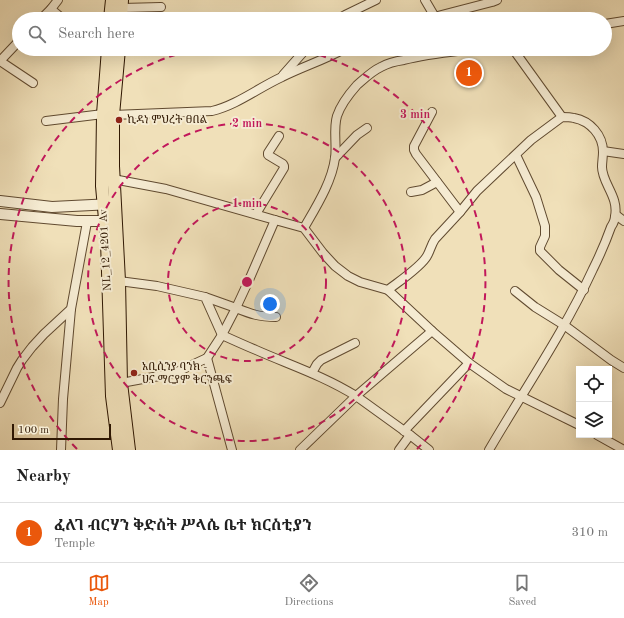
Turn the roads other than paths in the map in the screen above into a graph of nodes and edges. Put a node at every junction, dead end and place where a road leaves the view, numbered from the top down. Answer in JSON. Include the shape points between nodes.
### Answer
{"nodes":[{"id":1,"x":112,"y":0,"type":"edge"},
{"id":2,"x":376,"y":0,"type":"edge"},
{"id":3,"x":424,"y":0,"type":"edge"},
{"id":4,"x":497,"y":0,"type":"edge"},
{"id":5,"x":56,"y":1,"type":"edge"},
{"id":6,"x":161,"y":7,"type":"dead end"},
{"id":7,"x":51,"y":9,"type":"junction"},
{"id":8,"x":122,"y":9,"type":"edge"},
{"id":9,"x":48,"y":12,"type":"edge"},
{"id":10,"x":55,"y":12,"type":"edge"},
{"id":11,"x":111,"y":12,"type":"edge"},
{"id":12,"x":351,"y":12,"type":"edge"},
{"id":13,"x":432,"y":12,"type":"edge"},
{"id":14,"x":454,"y":12,"type":"edge"},
{"id":15,"x":624,"y":21,"type":"edge"},
{"id":16,"x":612,"y":23,"type":"edge"},
{"id":17,"x":12,"y":48,"type":"edge"},
{"id":18,"x":105,"y":56,"type":"edge"},
{"id":19,"x":118,"y":56,"type":"edge"},
{"id":20,"x":300,"y":56,"type":"edge"},
{"id":21,"x":330,"y":56,"type":"edge"},
{"id":22,"x":419,"y":56,"type":"edge"},
{"id":23,"x":518,"y":56,"type":"edge"},
{"id":24,"x":0,"y":61,"type":"edge"},
{"id":25,"x":281,"y":77,"type":"junction"},
{"id":26,"x":33,"y":83,"type":"dead end"},
{"id":27,"x":432,"y":112,"type":"dead end"},
{"id":28,"x":108,"y":114,"type":"junction"},
{"id":29,"x":562,"y":117,"type":"junction"},
{"id":30,"x":46,"y":121,"type":"dead end"},
{"id":31,"x":367,"y":128,"type":"dead end"},
{"id":32,"x":279,"y":136,"type":"dead end"},
{"id":33,"x":603,"y":151,"type":"junction"},
{"id":34,"x":624,"y":154,"type":"edge"},
{"id":35,"x":516,"y":155,"type":"junction"},
{"id":36,"x":336,"y":158,"type":"junction"},
{"id":37,"x":113,"y":180,"type":"junction"},
{"id":38,"x":437,"y":182,"type":"junction"},
{"id":39,"x":411,"y":192,"type":"dead end"},
{"id":40,"x":0,"y":200,"type":"edge"},
{"id":41,"x":109,"y":204,"type":"junction"},
{"id":42,"x":460,"y":212,"type":"junction"},
{"id":43,"x":0,"y":214,"type":"edge"},
{"id":44,"x":256,"y":214,"type":"junction"},
{"id":45,"x":616,"y":215,"type":"junction"},
{"id":46,"x":275,"y":220,"type":"junction"},
{"id":47,"x":110,"y":221,"type":"junction"},
{"id":48,"x":624,"y":221,"type":"edge"},
{"id":49,"x":87,"y":222,"type":"junction"},
{"id":50,"x":304,"y":228,"type":"junction"},
{"id":51,"x":118,"y":282,"type":"junction"},
{"id":52,"x":388,"y":290,"type":"junction"},
{"id":53,"x":584,"y":290,"type":"junction"},
{"id":54,"x":515,"y":291,"type":"dead end"},
{"id":55,"x":205,"y":297,"type":"junction"},
{"id":56,"x":236,"y":308,"type":"junction"},
{"id":57,"x":71,"y":309,"type":"junction"},
{"id":58,"x":276,"y":316,"type":"dead end"},
{"id":59,"x":564,"y":325,"type":"junction"},
{"id":60,"x":432,"y":330,"type":"junction"},
{"id":61,"x":222,"y":334,"type":"junction"},
{"id":62,"x":355,"y":343,"type":"dead end"},
{"id":63,"x":207,"y":358,"type":"junction"},
{"id":64,"x":469,"y":363,"type":"junction"},
{"id":65,"x":624,"y":368,"type":"edge"},
{"id":66,"x":312,"y":373,"type":"junction"},
{"id":67,"x":121,"y":383,"type":"junction"},
{"id":68,"x":356,"y":396,"type":"junction"},
{"id":69,"x":521,"y":396,"type":"junction"},
{"id":70,"x":0,"y":403,"type":"edge"},
{"id":71,"x":576,"y":424,"type":"edge"},
{"id":72,"x":407,"y":433,"type":"junction"},
{"id":73,"x":602,"y":438,"type":"edge"},
{"id":74,"x":61,"y":450,"type":"edge"},
{"id":75,"x":119,"y":450,"type":"edge"},
{"id":76,"x":129,"y":450,"type":"edge"},
{"id":77,"x":232,"y":450,"type":"edge"},
{"id":78,"x":300,"y":450,"type":"edge"},
{"id":79,"x":399,"y":450,"type":"edge"},
{"id":80,"x":428,"y":450,"type":"edge"},
{"id":81,"x":489,"y":450,"type":"edge"},
{"id":82,"x":624,"y":450,"type":"edge"}],
"edges":[{"from":1,"to":11,"type":"main road"},
{"from":2,"to":12,"type":"street"},
{"from":3,"to":13,"type":"street"},
{"from":4,"to":14,"type":"street"},
{"from":5,"to":7,"type":"street"},
{"from":6,"to":8,"type":"street"},
{"from":7,"to":9,"type":"street"},
{"from":7,"to":10,"type":"street"},
{"from":15,"to":16,"type":"street"},
{"from":17,"to":24,"type":"street"},
{"from":18,"to":28,"type":"main road","name":"NL_12_4201 Av"},
{"from":19,"to":28,"type":"main road","name":"NL_12_4201 Av"},
{"from":20,"to":25,"type":"street"},
{"from":21,"to":25,"type":"street"},
{"from":22,"to":36,"type":"street","via":[[381,67],[348,94],[337,116]]},
{"from":23,"to":29,"type":"street"},
{"from":24,"to":26,"type":"street"},
{"from":25,"to":28,"type":"street","via":[[223,109]]},
{"from":27,"to":38,"type":"street","via":[[414,150]]},
{"from":28,"to":30,"type":"street"},
{"from":28,"to":37,"type":"main road","name":"NL_12_4201 Av"},
{"from":28,"to":41,"type":"main road","name":"NL_12_4201 Av","via":[[102,186]]},
{"from":29,"to":33,"type":"street","via":[[575,118],[592,127],[601,138]]},
{"from":29,"to":35,"type":"street","via":[[531,140]]},
{"from":31,"to":36,"type":"street"},
{"from":32,"to":44,"type":"street","via":[[268,155],[283,164],[284,168]]},
{"from":33,"to":34,"type":"street"},
{"from":33,"to":45,"type":"street","via":[[603,174],[614,197]]},
{"from":35,"to":42,"type":"street","via":[[477,191]]},
{"from":35,"to":53,"type":"street","via":[[536,197],[545,226],[540,251],[558,270]]},
{"from":36,"to":50,"type":"street","via":[[326,188]]},
{"from":37,"to":41,"type":"main road","name":"NL_12_4201 Av"},
{"from":37,"to":44,"type":"street","via":[[166,189]]},
{"from":38,"to":39,"type":"street","via":[[422,190]]},
{"from":38,"to":42,"type":"street"},
{"from":40,"to":41,"type":"street","via":[[52,207]]},
{"from":41,"to":47,"type":"main road","name":"NL_12_4201 Av"},
{"from":42,"to":52,"type":"street","via":[[435,239],[428,256]]},
{"from":43,"to":49,"type":"street"},
{"from":44,"to":46,"type":"street"},
{"from":45,"to":48,"type":"street"},
{"from":45,"to":53,"type":"street"},
{"from":46,"to":50,"type":"street"},
{"from":46,"to":56,"type":"street"},
{"from":47,"to":49,"type":"street"},
{"from":47,"to":51,"type":"main road","name":"NL_12_4201 Av"},
{"from":47,"to":75,"type":"main road","name":"NL_12_4201 Av","via":[[106,241],[112,396]]},
{"from":49,"to":57,"type":"street"},
{"from":50,"to":52,"type":"street","via":[[323,253],[348,276]]},
{"from":51,"to":55,"type":"street","via":[[157,286]]},
{"from":51,"to":67,"type":"main road","name":"NL_12_4201 Av"},
{"from":52,"to":60,"type":"street"},
{"from":53,"to":59,"type":"street"},
{"from":54,"to":59,"type":"street"},
{"from":55,"to":56,"type":"street"},
{"from":55,"to":61,"type":"street"},
{"from":56,"to":58,"type":"street","via":[[265,317]]},
{"from":56,"to":61,"type":"street"},
{"from":57,"to":70,"type":"street","via":[[44,334],[22,360]]},
{"from":57,"to":74,"type":"street"},
{"from":59,"to":65,"type":"street"},
{"from":59,"to":69,"type":"street"},
{"from":60,"to":64,"type":"street"},
{"from":60,"to":68,"type":"street"},
{"from":61,"to":63,"type":"street"},
{"from":61,"to":66,"type":"street"},
{"from":62,"to":66,"type":"street","via":[[321,360]]},
{"from":63,"to":67,"type":"street","via":[[170,374]]},
{"from":63,"to":77,"type":"street"},
{"from":64,"to":69,"type":"street","via":[[506,389]]},
{"from":64,"to":72,"type":"street"},
{"from":66,"to":68,"type":"street"},
{"from":67,"to":76,"type":"main road","name":"NL_12_4201 Av"},
{"from":68,"to":72,"type":"street"},
{"from":68,"to":78,"type":"street"},
{"from":69,"to":71,"type":"street"},
{"from":69,"to":81,"type":"street"},
{"from":72,"to":79,"type":"street"},
{"from":72,"to":80,"type":"street"},
{"from":73,"to":82,"type":"street"}]}
